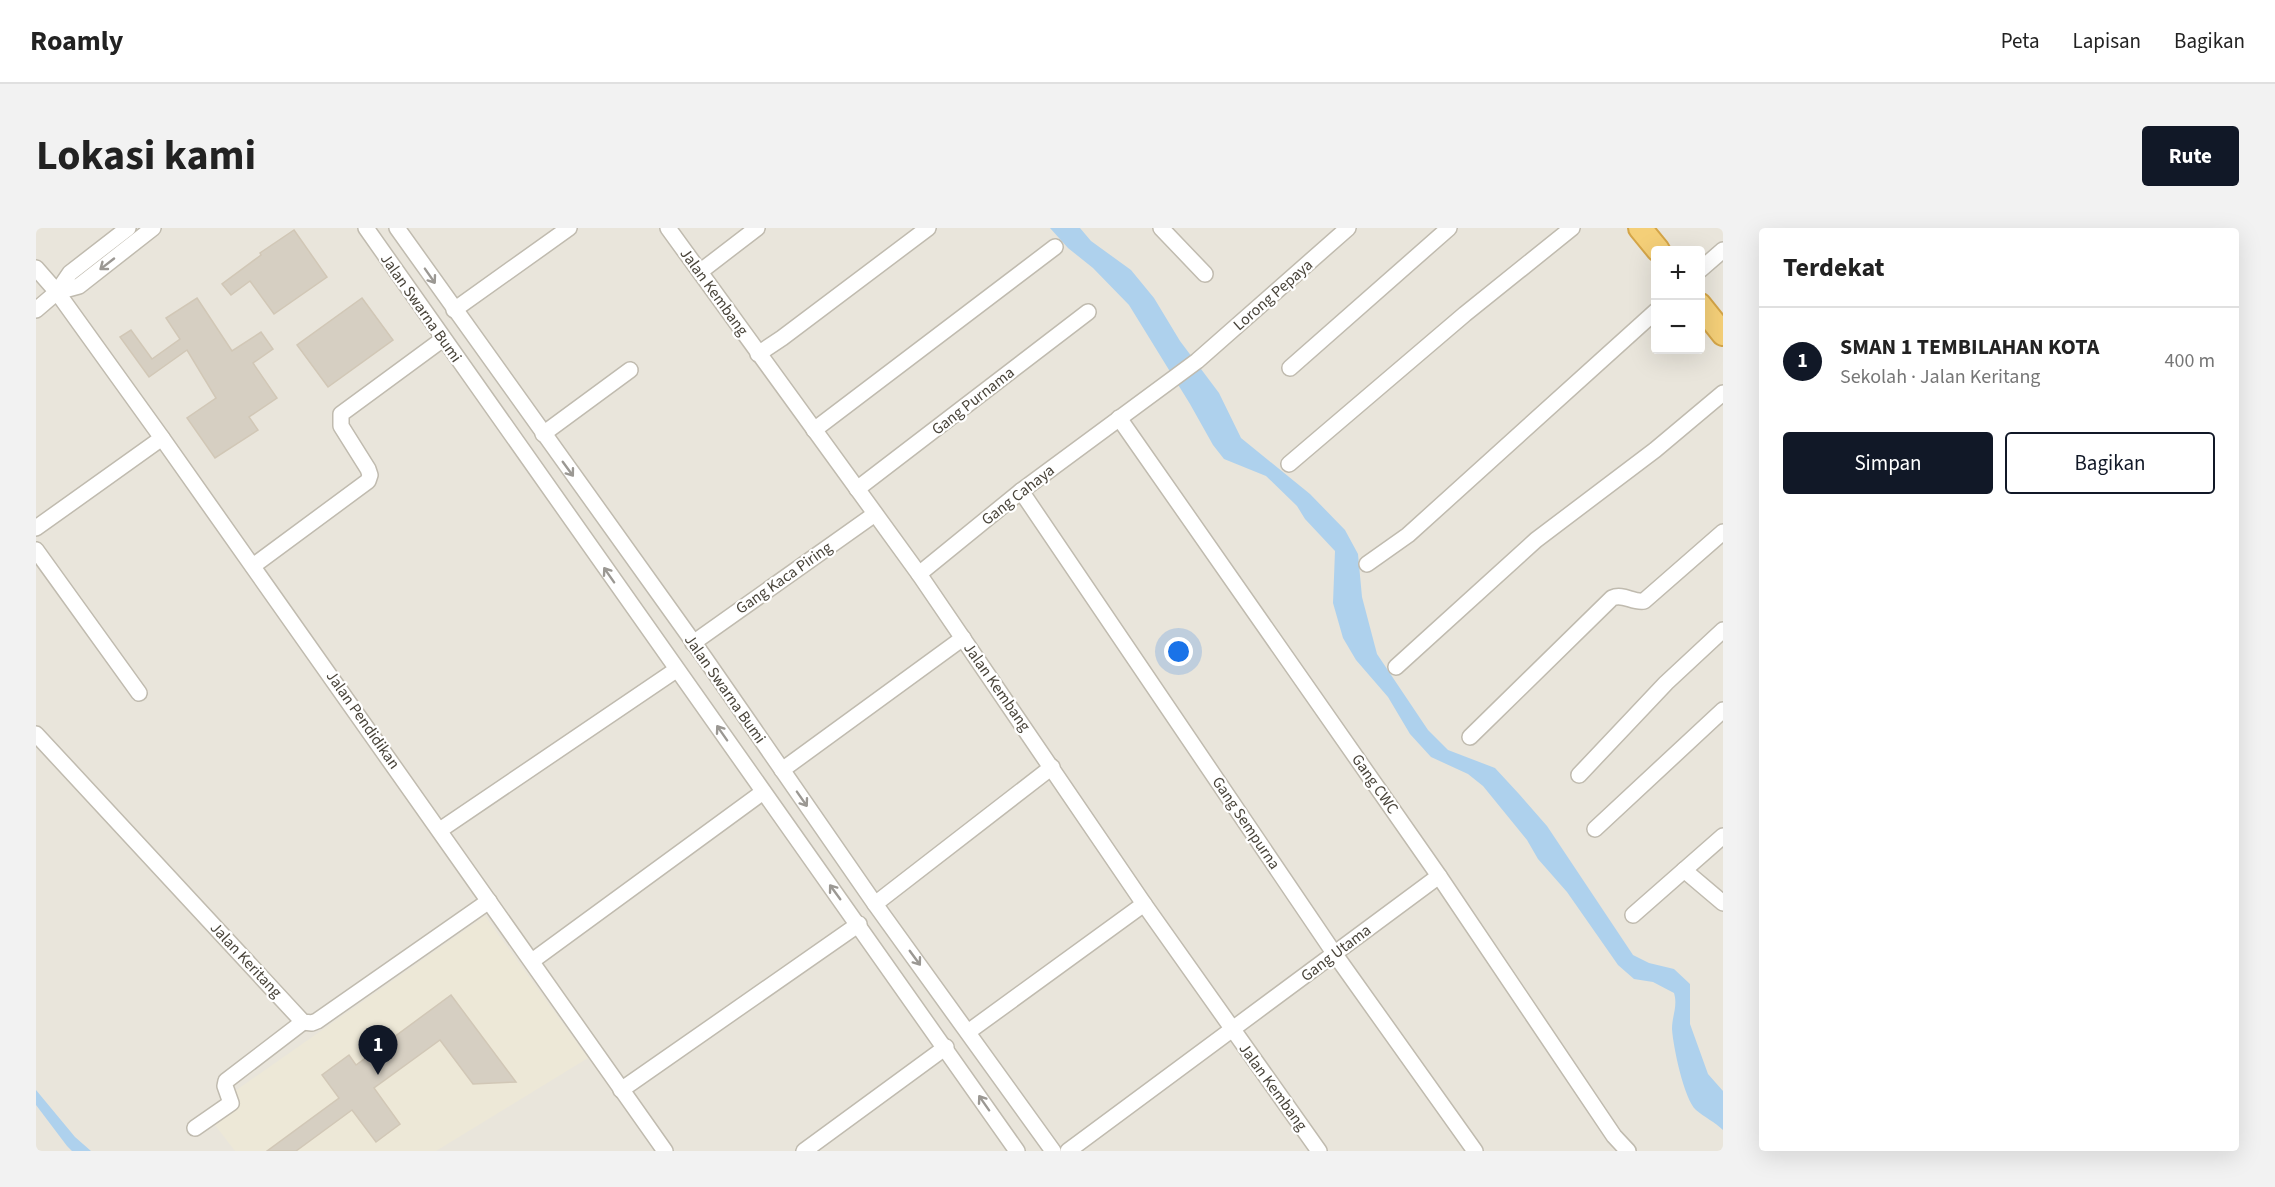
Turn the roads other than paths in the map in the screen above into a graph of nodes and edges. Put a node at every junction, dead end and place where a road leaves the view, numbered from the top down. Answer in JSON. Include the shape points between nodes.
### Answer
{"nodes":[{"id":1,"x":128,"y":228,"type":"edge"},
{"id":2,"x":153,"y":228,"type":"edge"},
{"id":3,"x":366,"y":228,"type":"edge"},
{"id":4,"x":397,"y":228,"type":"edge"},
{"id":5,"x":569,"y":228,"type":"edge"},
{"id":6,"x":668,"y":228,"type":"edge"},
{"id":7,"x":757,"y":228,"type":"edge"},
{"id":8,"x":928,"y":228,"type":"edge"},
{"id":9,"x":1161,"y":228,"type":"edge"},
{"id":10,"x":1348,"y":228,"type":"edge"},
{"id":11,"x":1449,"y":228,"type":"edge"},
{"id":12,"x":1572,"y":228,"type":"edge"},
{"id":13,"x":1640,"y":228,"type":"edge"},
{"id":14,"x":1655,"y":246,"type":"edge"},
{"id":15,"x":1055,"y":247,"type":"dead end"},
{"id":16,"x":1723,"y":250,"type":"edge"},
{"id":17,"x":1705,"y":266,"type":"edge"},
{"id":18,"x":36,"y":268,"type":"edge"},
{"id":19,"x":701,"y":271,"type":"junction"},
{"id":20,"x":1205,"y":274,"type":"dead end"},
{"id":21,"x":57,"y":292,"type":"junction"},
{"id":22,"x":36,"y":310,"type":"edge"},
{"id":23,"x":454,"y":310,"type":"junction"},
{"id":24,"x":1705,"y":310,"type":"edge"},
{"id":25,"x":1088,"y":312,"type":"dead end"},
{"id":26,"x":1651,"y":315,"type":"edge"},
{"id":27,"x":1723,"y":334,"type":"edge"},
{"id":28,"x":442,"y":339,"type":"junction"},
{"id":29,"x":758,"y":354,"type":"junction"},
{"id":30,"x":1290,"y":368,"type":"dead end"},
{"id":31,"x":630,"y":370,"type":"dead end"},
{"id":32,"x":1172,"y":378,"type":"joint"},
{"id":33,"x":1723,"y":393,"type":"edge"},
{"id":34,"x":1119,"y":418,"type":"junction"},
{"id":35,"x":814,"y":430,"type":"junction"},
{"id":36,"x":543,"y":434,"type":"junction"},
{"id":37,"x":162,"y":438,"type":"junction"},
{"id":38,"x":1289,"y":464,"type":"dead end"},
{"id":39,"x":857,"y":489,"type":"junction"},
{"id":40,"x":1021,"y":491,"type":"junction"},
{"id":41,"x":875,"y":514,"type":"junction"},
{"id":42,"x":36,"y":528,"type":"edge"},
{"id":43,"x":1723,"y":532,"type":"edge"},
{"id":44,"x":36,"y":550,"type":"edge"},
{"id":45,"x":1367,"y":564,"type":"dead end"},
{"id":46,"x":253,"y":566,"type":"junction"},
{"id":47,"x":919,"y":574,"type":"junction"},
{"id":48,"x":1723,"y":630,"type":"edge"},
{"id":49,"x":963,"y":638,"type":"junction"},
{"id":50,"x":693,"y":643,"type":"junction"},
{"id":51,"x":1396,"y":667,"type":"dead end"},
{"id":52,"x":676,"y":670,"type":"junction"},
{"id":53,"x":718,"y":678,"type":"junction"},
{"id":54,"x":139,"y":693,"type":"dead end"},
{"id":55,"x":696,"y":695,"type":"junction"},
{"id":56,"x":1723,"y":710,"type":"edge"},
{"id":57,"x":36,"y":734,"type":"edge"},
{"id":58,"x":1470,"y":738,"type":"dead end"},
{"id":59,"x":1052,"y":767,"type":"junction"},
{"id":60,"x":782,"y":770,"type":"junction"},
{"id":61,"x":1579,"y":776,"type":"dead end"},
{"id":62,"x":764,"y":792,"type":"junction"},
{"id":63,"x":1595,"y":829,"type":"dead end"},
{"id":64,"x":440,"y":830,"type":"junction"},
{"id":65,"x":1723,"y":836,"type":"edge"},
{"id":66,"x":1684,"y":870,"type":"junction"},
{"id":67,"x":1439,"y":876,"type":"junction"},
{"id":68,"x":489,"y":901,"type":"junction"},
{"id":69,"x":1723,"y":903,"type":"edge"},
{"id":70,"x":875,"y":904,"type":"junction"},
{"id":71,"x":1144,"y":904,"type":"junction"},
{"id":72,"x":1633,"y":915,"type":"dead end"},
{"id":73,"x":859,"y":924,"type":"junction"},
{"id":74,"x":897,"y":933,"type":"junction"},
{"id":75,"x":876,"y":948,"type":"junction"},
{"id":76,"x":1334,"y":953,"type":"junction"},
{"id":77,"x":532,"y":962,"type":"junction"},
{"id":78,"x":303,"y":1022,"type":"junction"},
{"id":79,"x":1233,"y":1030,"type":"junction"},
{"id":80,"x":968,"y":1032,"type":"junction"},
{"id":81,"x":946,"y":1047,"type":"junction"},
{"id":82,"x":621,"y":1090,"type":"junction"},
{"id":83,"x":195,"y":1128,"type":"dead end"},
{"id":84,"x":665,"y":1151,"type":"edge"},
{"id":85,"x":804,"y":1151,"type":"edge"},
{"id":86,"x":1017,"y":1151,"type":"edge"},
{"id":87,"x":1053,"y":1151,"type":"edge"},
{"id":88,"x":1068,"y":1151,"type":"edge"},
{"id":89,"x":1319,"y":1151,"type":"edge"},
{"id":90,"x":1475,"y":1151,"type":"edge"},
{"id":91,"x":1628,"y":1151,"type":"edge"}],
"edges":[{"from":1,"to":21,"type":"street","via":[[70,273]]},
{"from":2,"to":21,"type":"street","one_way":true,"via":[[79,286]]},
{"from":3,"to":28,"type":"street","name":"Jalan Swarna Bumi"},
{"from":4,"to":23,"type":"street","name":"Jalan Swarna Bumi","one_way":true},
{"from":5,"to":23,"type":"street"},
{"from":6,"to":19,"type":"street","name":"Jalan Kembang"},
{"from":7,"to":19,"type":"street"},
{"from":8,"to":29,"type":"street"},
{"from":9,"to":20,"type":"street"},
{"from":10,"to":32,"type":"street","name":"Lorong Pepaya","via":[[1197,361]]},
{"from":11,"to":30,"type":"street"},
{"from":12,"to":38,"type":"street"},
{"from":13,"to":14,"type":"highway"},
{"from":15,"to":35,"type":"street"},
{"from":16,"to":17,"type":"street"},
{"from":18,"to":21,"type":"street","name":"Jalan Pendidikan"},
{"from":19,"to":29,"type":"street","name":"Jalan Kembang"},
{"from":21,"to":22,"type":"street"},
{"from":21,"to":37,"type":"street","name":"Jalan Pendidikan"},
{"from":23,"to":36,"type":"street","name":"Jalan Swarna Bumi"},
{"from":24,"to":27,"type":"highway"},
{"from":25,"to":39,"type":"street","name":"Gang Purnama"},
{"from":26,"to":45,"type":"street","via":[[1408,534]]},
{"from":28,"to":46,"type":"street","via":[[341,414],[341,426],[369,469],[368,481]]},
{"from":52,"to":28,"type":"street","name":"Jalan Swarna Bumi","one_way":true},
{"from":29,"to":35,"type":"street","name":"Jalan Kembang"},
{"from":31,"to":36,"type":"street"},
{"from":32,"to":34,"type":"street","name":"Gang Cahaya"},
{"from":33,"to":51,"type":"street","via":[[1536,540]]},
{"from":34,"to":40,"type":"street","name":"Gang Cahaya"},
{"from":34,"to":67,"type":"street","name":"Gang CWC"},
{"from":35,"to":39,"type":"street","name":"Jalan Kembang"},
{"from":36,"to":50,"type":"street","name":"Jalan Swarna Bumi","one_way":true},
{"from":37,"to":42,"type":"street"},
{"from":37,"to":46,"type":"street","name":"Jalan Pendidikan"},
{"from":39,"to":41,"type":"street","name":"Jalan Kembang"},
{"from":40,"to":47,"type":"street","name":"Gang Cahaya"},
{"from":40,"to":76,"type":"street","name":"Gang Sempurna"},
{"from":41,"to":47,"type":"street","name":"Jalan Kembang"},
{"from":41,"to":50,"type":"street","name":"Gang Kaca Piring"},
{"from":43,"to":58,"type":"street","via":[[1644,601],[1612,598]]},
{"from":44,"to":54,"type":"street"},
{"from":46,"to":64,"type":"street","name":"Jalan Pendidikan"},
{"from":47,"to":49,"type":"street","name":"Jalan Kembang"},
{"from":48,"to":61,"type":"street"},
{"from":49,"to":59,"type":"street","name":"Jalan Kembang"},
{"from":49,"to":60,"type":"street"},
{"from":50,"to":53,"type":"street","name":"Jalan Swarna Bumi"},
{"from":52,"to":55,"type":"street","name":"Jalan Swarna Bumi"},
{"from":52,"to":64,"type":"street"},
{"from":53,"to":55,"type":"street"},
{"from":53,"to":60,"type":"street","name":"Jalan Swarna Bumi"},
{"from":62,"to":55,"type":"street","name":"Jalan Swarna Bumi","one_way":true},
{"from":56,"to":63,"type":"street"},
{"from":57,"to":78,"type":"street","name":"Jalan Keritang"},
{"from":59,"to":70,"type":"street"},
{"from":59,"to":71,"type":"street","name":"Jalan Kembang"},
{"from":60,"to":70,"type":"street","name":"Jalan Swarna Bumi","one_way":true},
{"from":73,"to":62,"type":"street","name":"Jalan Swarna Bumi","one_way":true},
{"from":62,"to":77,"type":"street"},
{"from":64,"to":68,"type":"street","name":"Jalan Pendidikan"},
{"from":65,"to":66,"type":"street"},
{"from":66,"to":69,"type":"street"},
{"from":66,"to":72,"type":"street"},
{"from":67,"to":76,"type":"street","name":"Gang Utama"},
{"from":67,"to":91,"type":"street","name":"Gang CWC","via":[[1614,1136]]},
{"from":68,"to":77,"type":"street","name":"Jalan Pendidikan"},
{"from":68,"to":78,"type":"street","via":[[317,1021]]},
{"from":70,"to":74,"type":"street","name":"Jalan Swarna Bumi"},
{"from":71,"to":79,"type":"street","name":"Jalan Kembang"},
{"from":71,"to":80,"type":"street"},
{"from":73,"to":75,"type":"street","name":"Jalan Swarna Bumi"},
{"from":73,"to":82,"type":"street"},
{"from":74,"to":75,"type":"street"},
{"from":74,"to":80,"type":"street","name":"Jalan Swarna Bumi","one_way":true},
{"from":75,"to":81,"type":"street","name":"Jalan Swarna Bumi"},
{"from":76,"to":79,"type":"street","name":"Gang Utama"},
{"from":76,"to":90,"type":"street","name":"Gang Sempurna"},
{"from":77,"to":82,"type":"street","name":"Jalan Pendidikan"},
{"from":78,"to":83,"type":"street","via":[[226,1081],[231,1103]]},
{"from":79,"to":88,"type":"street","name":"Gang Utama"},
{"from":79,"to":89,"type":"street","name":"Jalan Kembang"},
{"from":80,"to":87,"type":"street","name":"Jalan Swarna Bumi"},
{"from":81,"to":85,"type":"street"},
{"from":86,"to":81,"type":"street","name":"Jalan Swarna Bumi","one_way":true},
{"from":82,"to":84,"type":"street","name":"Jalan Pendidikan"}]}
